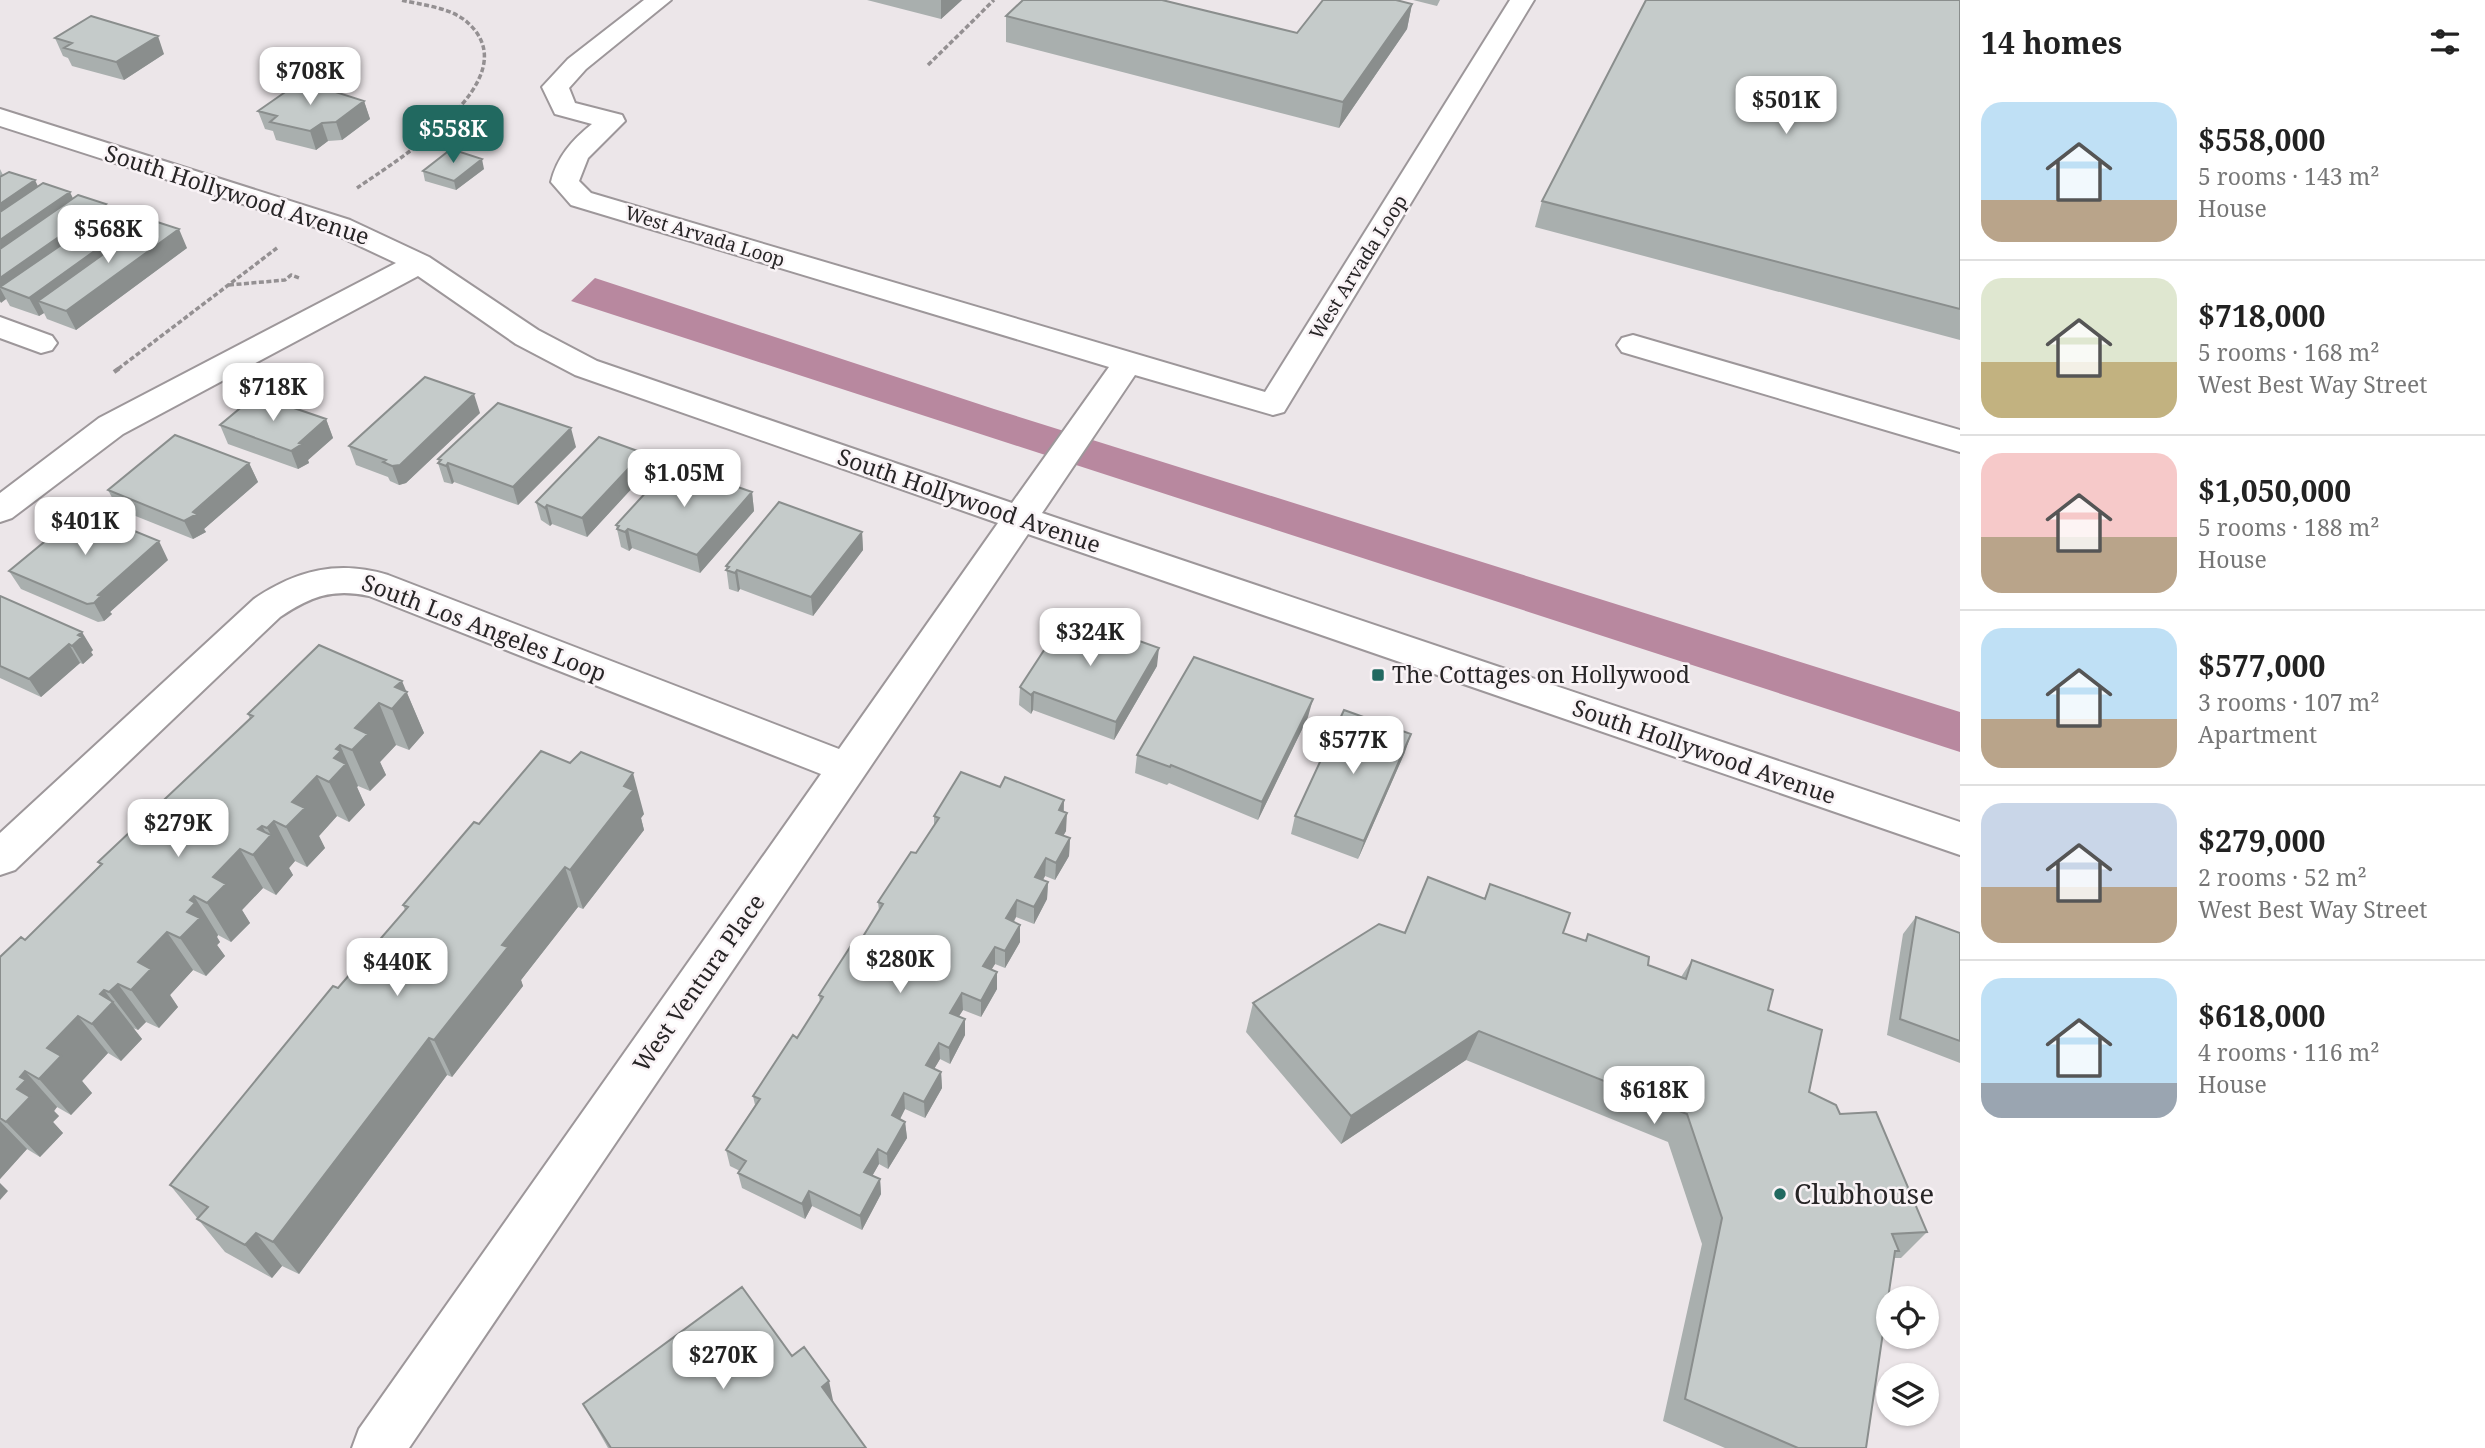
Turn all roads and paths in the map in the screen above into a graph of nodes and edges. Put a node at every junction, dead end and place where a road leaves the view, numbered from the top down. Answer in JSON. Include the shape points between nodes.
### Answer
{"nodes":[{"id":1,"x":659,"y":0,"type":"edge"},
{"id":2,"x":995,"y":0,"type":"edge"},
{"id":3,"x":1522,"y":0,"type":"edge"},
{"id":4,"x":928,"y":65,"type":"dead end"},
{"id":5,"x":0,"y":117,"type":"edge"},
{"id":6,"x":419,"y":263,"type":"junction"},
{"id":7,"x":303,"y":279,"type":"dead end"},
{"id":8,"x":229,"y":285,"type":"dead end"},
{"id":9,"x":0,"y":327,"type":"edge"},
{"id":10,"x":41,"y":343,"type":"dead end"},
{"id":11,"x":1633,"y":345,"type":"dead end"},
{"id":12,"x":1128,"y":362,"type":"junction"},
{"id":13,"x":1960,"y":441,"type":"edge"},
{"id":14,"x":0,"y":510,"type":"edge"},
{"id":15,"x":1020,"y":518,"type":"junction"},
{"id":16,"x":847,"y":768,"type":"junction"},
{"id":17,"x":1960,"y":839,"type":"edge"},
{"id":18,"x":0,"y":858,"type":"edge"},
{"id":19,"x":378,"y":1448,"type":"edge"}],
"edges":[{"from":1,"to":12,"type":"street","name":"West Arvada Loop","via":[[577,64],[555,87],[564,108],[612,121],[583,145],[568,165],[565,182],[581,199]]},
{"from":2,"to":4,"type":"path"},
{"from":3,"to":12,"type":"street","name":"West Arvada Loop","via":[[1273,405]]},
{"from":5,"to":6,"type":"street","name":"South Hollywood Avenue","via":[[341,226]]},
{"from":6,"to":14,"type":"street","via":[[111,426]]},
{"from":6,"to":15,"type":"street","name":"South Hollywood Avenue","via":[[527,337],[586,368]]},
{"from":7,"to":8,"type":"path","via":[[291,275],[285,280]]},
{"from":9,"to":10,"type":"street"},
{"from":11,"to":13,"type":"street"},
{"from":12,"to":15,"type":"street"},
{"from":15,"to":16,"type":"street","name":"West Ventura Place"},
{"from":15,"to":17,"type":"street","name":"South Hollywood Avenue"},
{"from":16,"to":18,"type":"street","name":"South Los Angeles Loop","via":[[375,584],[324,579],[295,589],[267,608]]},
{"from":16,"to":19,"type":"street","name":"West Ventura Place"}]}
